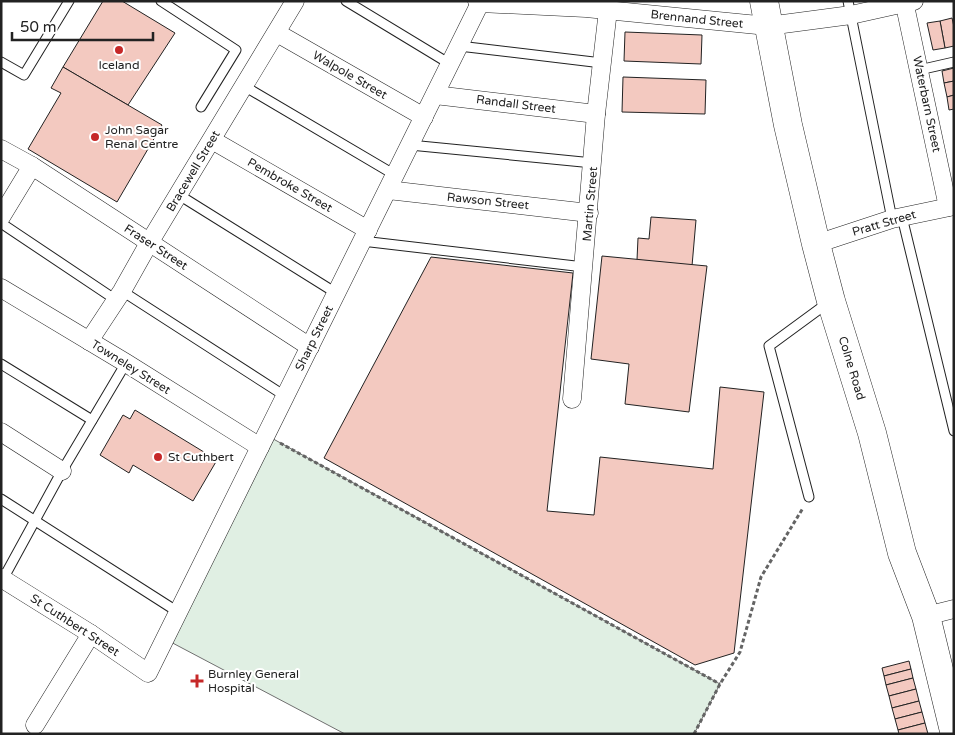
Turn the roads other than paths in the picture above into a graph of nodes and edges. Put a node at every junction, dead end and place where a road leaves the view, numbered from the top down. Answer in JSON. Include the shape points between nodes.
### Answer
{"nodes":[{"id":1,"x":69,"y":1,"type":"edge"},
{"id":2,"x":161,"y":1,"type":"edge"},
{"id":3,"x":295,"y":1,"type":"edge"},
{"id":4,"x":346,"y":1,"type":"edge"},
{"id":5,"x":478,"y":2,"type":"edge"},
{"id":6,"x":908,"y":2,"type":"edge"},
{"id":7,"x":587,"y":4,"type":"edge"},
{"id":8,"x":850,"y":8,"type":"edge"},
{"id":9,"x":608,"y":10,"type":"junction"},
{"id":10,"x":766,"y":14,"type":"edge"},
{"id":11,"x":277,"y":33,"type":"junction"},
{"id":12,"x":459,"y":46,"type":"junction"},
{"id":13,"x":1,"y":62,"type":"edge"},
{"id":14,"x":954,"y":62,"type":"edge"},
{"id":15,"x":602,"y":63,"type":"junction"},
{"id":16,"x":450,"y":64,"type":"junction"},
{"id":17,"x":920,"y":70,"type":"junction"},
{"id":18,"x":244,"y":86,"type":"junction"},
{"id":19,"x":435,"y":95,"type":"junction"},
{"id":20,"x":201,"y":107,"type":"dead end"},
{"id":21,"x":596,"y":114,"type":"junction"},
{"id":22,"x":424,"y":117,"type":"junction"},
{"id":23,"x":212,"y":140,"type":"junction"},
{"id":24,"x":410,"y":145,"type":"junction"},
{"id":25,"x":1,"y":149,"type":"edge"},
{"id":26,"x":593,"y":163,"type":"junction"},
{"id":27,"x":32,"y":166,"type":"junction"},
{"id":28,"x":391,"y":183,"type":"junction"},
{"id":29,"x":179,"y":195,"type":"junction"},
{"id":30,"x":951,"y":207,"type":"edge"},
{"id":31,"x":589,"y":213,"type":"junction"},
{"id":32,"x":1,"y":217,"type":"edge"},
{"id":33,"x":897,"y":218,"type":"junction"},
{"id":34,"x":1,"y":223,"type":"edge"},
{"id":35,"x":365,"y":235,"type":"junction"},
{"id":36,"x":149,"y":243,"type":"junction"},
{"id":37,"x":816,"y":244,"type":"junction"},
{"id":38,"x":584,"y":267,"type":"junction"},
{"id":39,"x":1,"y":288,"type":"edge"},
{"id":40,"x":336,"y":293,"type":"junction"},
{"id":41,"x":119,"y":296,"type":"junction"},
{"id":42,"x":831,"y":300,"type":"junction"},
{"id":43,"x":89,"y":341,"type":"junction"},
{"id":44,"x":310,"y":346,"type":"junction"},
{"id":45,"x":126,"y":363,"type":"junction"},
{"id":46,"x":1,"y":364,"type":"edge"},
{"id":47,"x":285,"y":396,"type":"junction"},
{"id":48,"x":572,"y":399,"type":"dead end"},
{"id":49,"x":92,"y":420,"type":"junction"},
{"id":50,"x":954,"y":431,"type":"edge"},
{"id":51,"x":1,"y":432,"type":"edge"},
{"id":52,"x":263,"y":441,"type":"junction"},
{"id":53,"x":62,"y":471,"type":"junction"},
{"id":54,"x":809,"y":497,"type":"road end"},
{"id":55,"x":1,"y":500,"type":"edge"},
{"id":56,"x":36,"y":520,"type":"junction"},
{"id":57,"x":2,"y":579,"type":"edge"},
{"id":58,"x":954,"y":609,"type":"edge"},
{"id":59,"x":178,"y":612,"type":"junction"},
{"id":60,"x":926,"y":616,"type":"junction"},
{"id":61,"x":91,"y":634,"type":"junction"},
{"id":62,"x":148,"y":673,"type":"joint"},
{"id":63,"x":35,"y":725,"type":"dead end"},
{"id":64,"x":953,"y":728,"type":"edge"}],
"edges":[{"from":1,"to":13,"type":"lane","via":[[24,75]]},
{"from":2,"to":20,"type":"lane","via":[[236,50]]},
{"from":3,"to":11,"type":"street","name":"Bracewell Street"},
{"from":4,"to":16,"type":"lane"},
{"from":5,"to":7,"type":"street","name":"Brennand Street"},
{"from":5,"to":12,"type":"street","name":"Sharp Street"},
{"from":6,"to":8,"type":"street","name":"Brennand Street"},
{"from":6,"to":17,"type":"street","name":"Waterbarn Street"},
{"from":7,"to":9,"type":"street","name":"Brennand Street"},
{"from":8,"to":10,"type":"street","name":"Brennand Street"},
{"from":8,"to":33,"type":"lane"},
{"from":9,"to":10,"type":"street","name":"Brennand Street"},
{"from":9,"to":15,"type":"street","name":"Martin Street"},
{"from":10,"to":37,"type":"main road","name":"Colne Road"},
{"from":11,"to":18,"type":"street","name":"Bracewell Street"},
{"from":11,"to":22,"type":"street","name":"Walpole Street"},
{"from":12,"to":15,"type":"lane"},
{"from":12,"to":16,"type":"street","name":"Sharp Street"},
{"from":14,"to":17,"type":"lane"},
{"from":15,"to":21,"type":"street","name":"Martin Street"},
{"from":16,"to":19,"type":"street","name":"Sharp Street"},
{"from":17,"to":30,"type":"street","name":"Waterbarn Street"},
{"from":18,"to":23,"type":"street","name":"Bracewell Street"},
{"from":18,"to":28,"type":"lane"},
{"from":19,"to":21,"type":"street","name":"Randall Street"},
{"from":19,"to":22,"type":"street","name":"Sharp Street"},
{"from":21,"to":26,"type":"street","name":"Martin Street"},
{"from":22,"to":24,"type":"street","name":"Sharp Street"},
{"from":23,"to":29,"type":"street","name":"Bracewell Street"},
{"from":23,"to":35,"type":"street","name":"Pembroke Street"},
{"from":24,"to":26,"type":"lane"},
{"from":24,"to":28,"type":"street","name":"Sharp Street"},
{"from":25,"to":27,"type":"street","name":"Fraser Street"},
{"from":26,"to":31,"type":"street","name":"Martin Street"},
{"from":27,"to":32,"type":"street"},
{"from":27,"to":36,"type":"street","name":"Fraser Street"},
{"from":28,"to":31,"type":"street","name":"Rawson Street"},
{"from":28,"to":35,"type":"street","name":"Sharp Street"},
{"from":29,"to":36,"type":"street","name":"Bracewell Street"},
{"from":29,"to":40,"type":"lane"},
{"from":30,"to":33,"type":"street","name":"Pratt Street"},
{"from":31,"to":38,"type":"street","name":"Martin Street"},
{"from":33,"to":37,"type":"street","name":"Pratt Street"},
{"from":33,"to":50,"type":"lane"},
{"from":34,"to":41,"type":"lane"},
{"from":35,"to":38,"type":"lane"},
{"from":35,"to":40,"type":"street","name":"Sharp Street"},
{"from":36,"to":41,"type":"street","name":"Bracewell Street"},
{"from":36,"to":44,"type":"street","name":"Fraser Street"},
{"from":37,"to":42,"type":"main road","name":"Colne Road"},
{"from":38,"to":48,"type":"street","name":"Martin Street"},
{"from":39,"to":43,"type":"street","name":"Towneley Street"},
{"from":40,"to":44,"type":"street","name":"Sharp Street"},
{"from":41,"to":43,"type":"street","name":"Bracewell Street"},
{"from":41,"to":47,"type":"lane"},
{"from":42,"to":54,"type":"lane","via":[[769,346]]},
{"from":42,"to":60,"type":"main road","name":"Colne Road","via":[[872,433],[902,553]]},
{"from":43,"to":45,"type":"street","name":"Towneley Street"},
{"from":44,"to":47,"type":"street","name":"Sharp Street"},
{"from":45,"to":49,"type":"lane"},
{"from":45,"to":52,"type":"street","name":"Towneley Street"},
{"from":46,"to":49,"type":"lane"},
{"from":47,"to":52,"type":"street","name":"Sharp Street"},
{"from":49,"to":53,"type":"lane"},
{"from":51,"to":53,"type":"street"},
{"from":52,"to":59,"type":"street","name":"Sharp Street"},
{"from":53,"to":56,"type":"lane"},
{"from":55,"to":56,"type":"lane"},
{"from":56,"to":57,"type":"lane"},
{"from":56,"to":59,"type":"lane"},
{"from":57,"to":61,"type":"street","name":"St Cuthbert Street"},
{"from":58,"to":60,"type":"street"},
{"from":59,"to":62,"type":"street","name":"Sharp Street"},
{"from":60,"to":64,"type":"main road","name":"Colne Road","via":[[942,664]]},
{"from":61,"to":62,"type":"street","name":"St Cuthbert Street"},
{"from":61,"to":63,"type":"street"}]}
